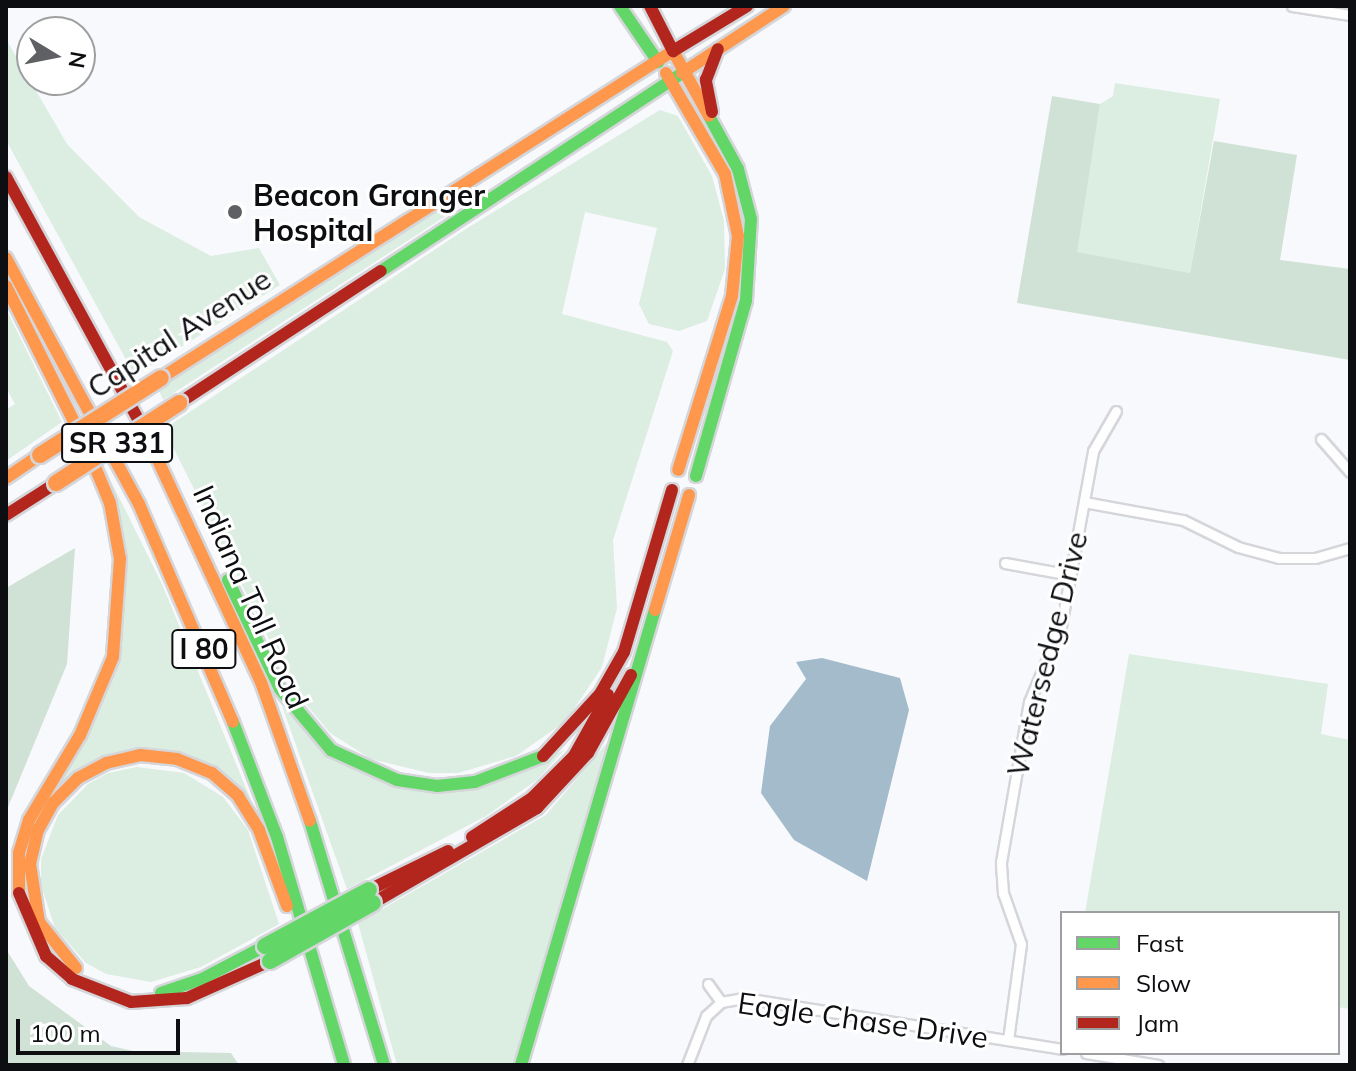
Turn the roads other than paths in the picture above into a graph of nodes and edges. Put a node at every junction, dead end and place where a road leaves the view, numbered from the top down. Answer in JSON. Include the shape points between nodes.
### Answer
{"nodes":[{"id":1,"x":620,"y":6,"type":"edge"},
{"id":2,"x":650,"y":6,"type":"edge"},
{"id":3,"x":747,"y":6,"type":"edge"},
{"id":4,"x":784,"y":6,"type":"edge"},
{"id":5,"x":1292,"y":6,"type":"edge"},
{"id":6,"x":1350,"y":15,"type":"edge"},
{"id":7,"x":718,"y":49,"type":"junction"},
{"id":8,"x":673,"y":51,"type":"junction"},
{"id":9,"x":658,"y":62,"type":"junction"},
{"id":10,"x":676,"y":76,"type":"junction"},
{"id":11,"x":721,"y":136,"type":"junction"},
{"id":12,"x":6,"y":177,"type":"edge"},
{"id":13,"x":6,"y":258,"type":"edge"},
{"id":14,"x":6,"y":286,"type":"edge"},
{"id":15,"x":1116,"y":411,"type":"dead end"},
{"id":16,"x":1321,"y":439,"type":"dead end"},
{"id":17,"x":678,"y":470,"type":"dead end"},
{"id":18,"x":1350,"y":472,"type":"edge"},
{"id":19,"x":696,"y":476,"type":"dead end"},
{"id":20,"x":6,"y":478,"type":"edge"},
{"id":21,"x":174,"y":489,"type":"junction"},
{"id":22,"x":672,"y":490,"type":"dead end"},
{"id":23,"x":689,"y":495,"type":"dead end"},
{"id":24,"x":1084,"y":502,"type":"junction"},
{"id":25,"x":6,"y":515,"type":"edge"},
{"id":26,"x":1350,"y":548,"type":"edge"},
{"id":27,"x":1005,"y":563,"type":"dead end"},
{"id":28,"x":1071,"y":575,"type":"junction"},
{"id":29,"x":645,"y":644,"type":"junction"},
{"id":30,"x":624,"y":652,"type":"junction"},
{"id":31,"x":371,"y":897,"type":"junction"},
{"id":32,"x":267,"y":953,"type":"junction"},
{"id":33,"x":708,"y":984,"type":"dead end"},
{"id":34,"x":717,"y":1005,"type":"junction"},
{"id":35,"x":1008,"y":1040,"type":"junction"},
{"id":36,"x":1060,"y":1049,"type":"edge"},
{"id":37,"x":1098,"y":1055,"type":"edge"},
{"id":38,"x":342,"y":1057,"type":"edge"},
{"id":39,"x":384,"y":1065,"type":"edge"},
{"id":40,"x":521,"y":1065,"type":"edge"},
{"id":41,"x":687,"y":1065,"type":"edge"},
{"id":42,"x":1158,"y":1065,"type":"edge"}],
"edges":[{"from":1,"to":9,"type":"main road"},
{"from":2,"to":8,"type":"main road"},
{"from":3,"to":8,"type":"main road","name":"Capital Avenue","number":"SR 331"},
{"from":4,"to":7,"type":"main road","name":"Capital Avenue","number":"SR 331"},
{"from":5,"to":6,"type":"street"},
{"from":7,"to":10,"type":"main road","name":"Capital Avenue","number":"SR 331"},
{"from":7,"to":11,"type":"main road","via":[[706,80]]},
{"from":8,"to":9,"type":"main road","name":"Capital Avenue","number":"SR 331"},
{"from":8,"to":10,"type":"main road"},
{"from":9,"to":10,"type":"main road"},
{"from":9,"to":20,"type":"main road","name":"Capital Avenue","number":"SR 331","bridge":true},
{"from":10,"to":11,"type":"main road"},
{"from":10,"to":17,"type":"main road","via":[[725,174],[739,244],[732,296]]},
{"from":10,"to":25,"type":"main road","name":"Capital Avenue","number":"SR 331","bridge":true},
{"from":11,"to":19,"type":"main road","via":[[744,185],[752,253],[746,300]]},
{"from":12,"to":21,"type":"main road","name":"Indiana Toll Road","number":"I 80"},
{"from":13,"to":38,"type":"main road","number":"I 80","via":[[139,504],[217,680],[277,837]]},
{"from":14,"to":32,"type":"main road","via":[[88,450],[110,503],[120,559],[113,657],[80,735],[29,820],[19,853],[18,888],[28,923],[46,956],[72,979],[131,1002],[187,998]]},
{"from":15,"to":24,"type":"street","name":"Watersedge Drive","via":[[1093,451]]},
{"from":16,"to":18,"type":"street"},
{"from":21,"to":30,"type":"main road","via":[[209,540],[280,689],[331,750],[361,768],[437,786],[509,773],[543,756],[575,727]]},
{"from":21,"to":39,"type":"main road","name":"Indiana Toll Road","number":"I 80","via":[[299,780]]},
{"from":22,"to":30,"type":"main road"},
{"from":23,"to":29,"type":"main road"},
{"from":24,"to":26,"type":"street","via":[[1183,520],[1238,547],[1279,558],[1315,558]]},
{"from":24,"to":28,"type":"street","name":"Watersedge Drive"},
{"from":27,"to":28,"type":"street"},
{"from":28,"to":35,"type":"street","name":"Watersedge Drive","via":[[1061,626],[1029,702],[1001,862],[1003,893],[1021,944]]},
{"from":29,"to":31,"type":"main road","via":[[606,728],[564,784],[502,833]]},
{"from":29,"to":40,"type":"main road"},
{"from":30,"to":31,"type":"main road","via":[[604,708],[574,756],[532,798]]},
{"from":31,"to":32,"type":"main road","bridge":true},
{"from":32,"to":38,"type":"main road","via":[[165,992],[111,987],[85,975],[55,948],[39,922],[31,894],[30,864],[38,830],[53,803],[78,778],[106,763],[140,755],[177,759],[212,773],[238,796],[259,830]]},
{"from":33,"to":34,"type":"street"},
{"from":34,"to":35,"type":"street","name":"Eagle Chase Drive","via":[[744,998]]},
{"from":34,"to":41,"type":"street"},
{"from":35,"to":36,"type":"street","name":"Eagle Chase Drive"},
{"from":37,"to":42,"type":"street"}]}
